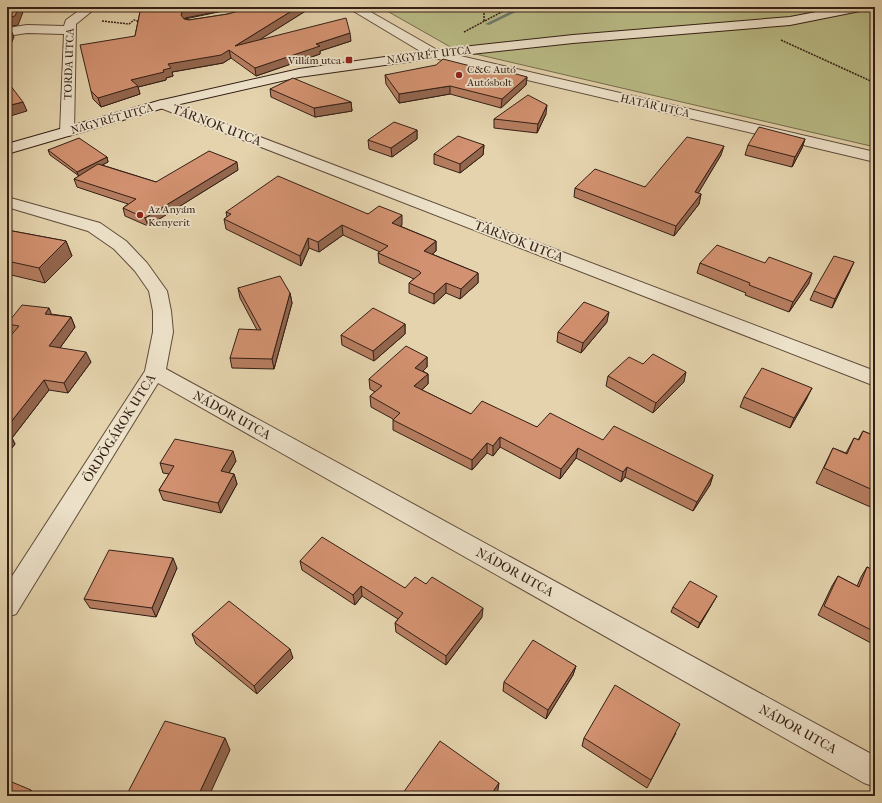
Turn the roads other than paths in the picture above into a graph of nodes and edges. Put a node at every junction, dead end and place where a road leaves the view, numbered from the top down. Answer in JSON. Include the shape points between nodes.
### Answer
{"nodes":[{"id":1,"x":91,"y":7,"type":"edge"},
{"id":2,"x":354,"y":7,"type":"edge"},
{"id":3,"x":860,"y":7,"type":"edge"},
{"id":4,"x":69,"y":30,"type":"junction"},
{"id":5,"x":7,"y":32,"type":"edge"},
{"id":6,"x":435,"y":54,"type":"junction"},
{"id":7,"x":163,"y":104,"type":"junction"},
{"id":8,"x":67,"y":132,"type":"junction"},
{"id":9,"x":7,"y":148,"type":"edge"},
{"id":10,"x":875,"y":157,"type":"edge"},
{"id":11,"x":7,"y":202,"type":"edge"},
{"id":12,"x":155,"y":372,"type":"junction"},
{"id":13,"x":875,"y":379,"type":"edge"},
{"id":14,"x":7,"y":606,"type":"edge"},
{"id":15,"x":875,"y":772,"type":"edge"}],
"edges":[{"from":1,"to":4,"type":"street","name":"TORDA UTCA","via":[[70,23]]},
{"from":2,"to":6,"type":"street"},
{"from":3,"to":6,"type":"street","name":"NAGYRÉT UTCA","via":[[798,20],[749,26],[573,39]]},
{"from":4,"to":5,"type":"street","via":[[27,29]]},
{"from":4,"to":8,"type":"street","name":"TORDA UTCA"},
{"from":6,"to":7,"type":"street","name":"NAGYRÉT UTCA","via":[[299,73]]},
{"from":6,"to":10,"type":"street","name":"HATÁR UTCA"},
{"from":7,"to":8,"type":"street","name":"NAGYRÉT UTCA"},
{"from":7,"to":13,"type":"street","name":"TÁRNOK UTCA"},
{"from":8,"to":9,"type":"street","name":"NAGYRÉT UTCA"},
{"from":11,"to":12,"type":"street","name":"ÖRDÖGÁROK UTCA","via":[[94,227],[120,245],[141,267],[158,291],[162,312],[163,332]]},
{"from":12,"to":14,"type":"street","name":"ÖRDÖGÁROK UTCA"},
{"from":12,"to":15,"type":"street","name":"NÁDOR UTCA"}]}
